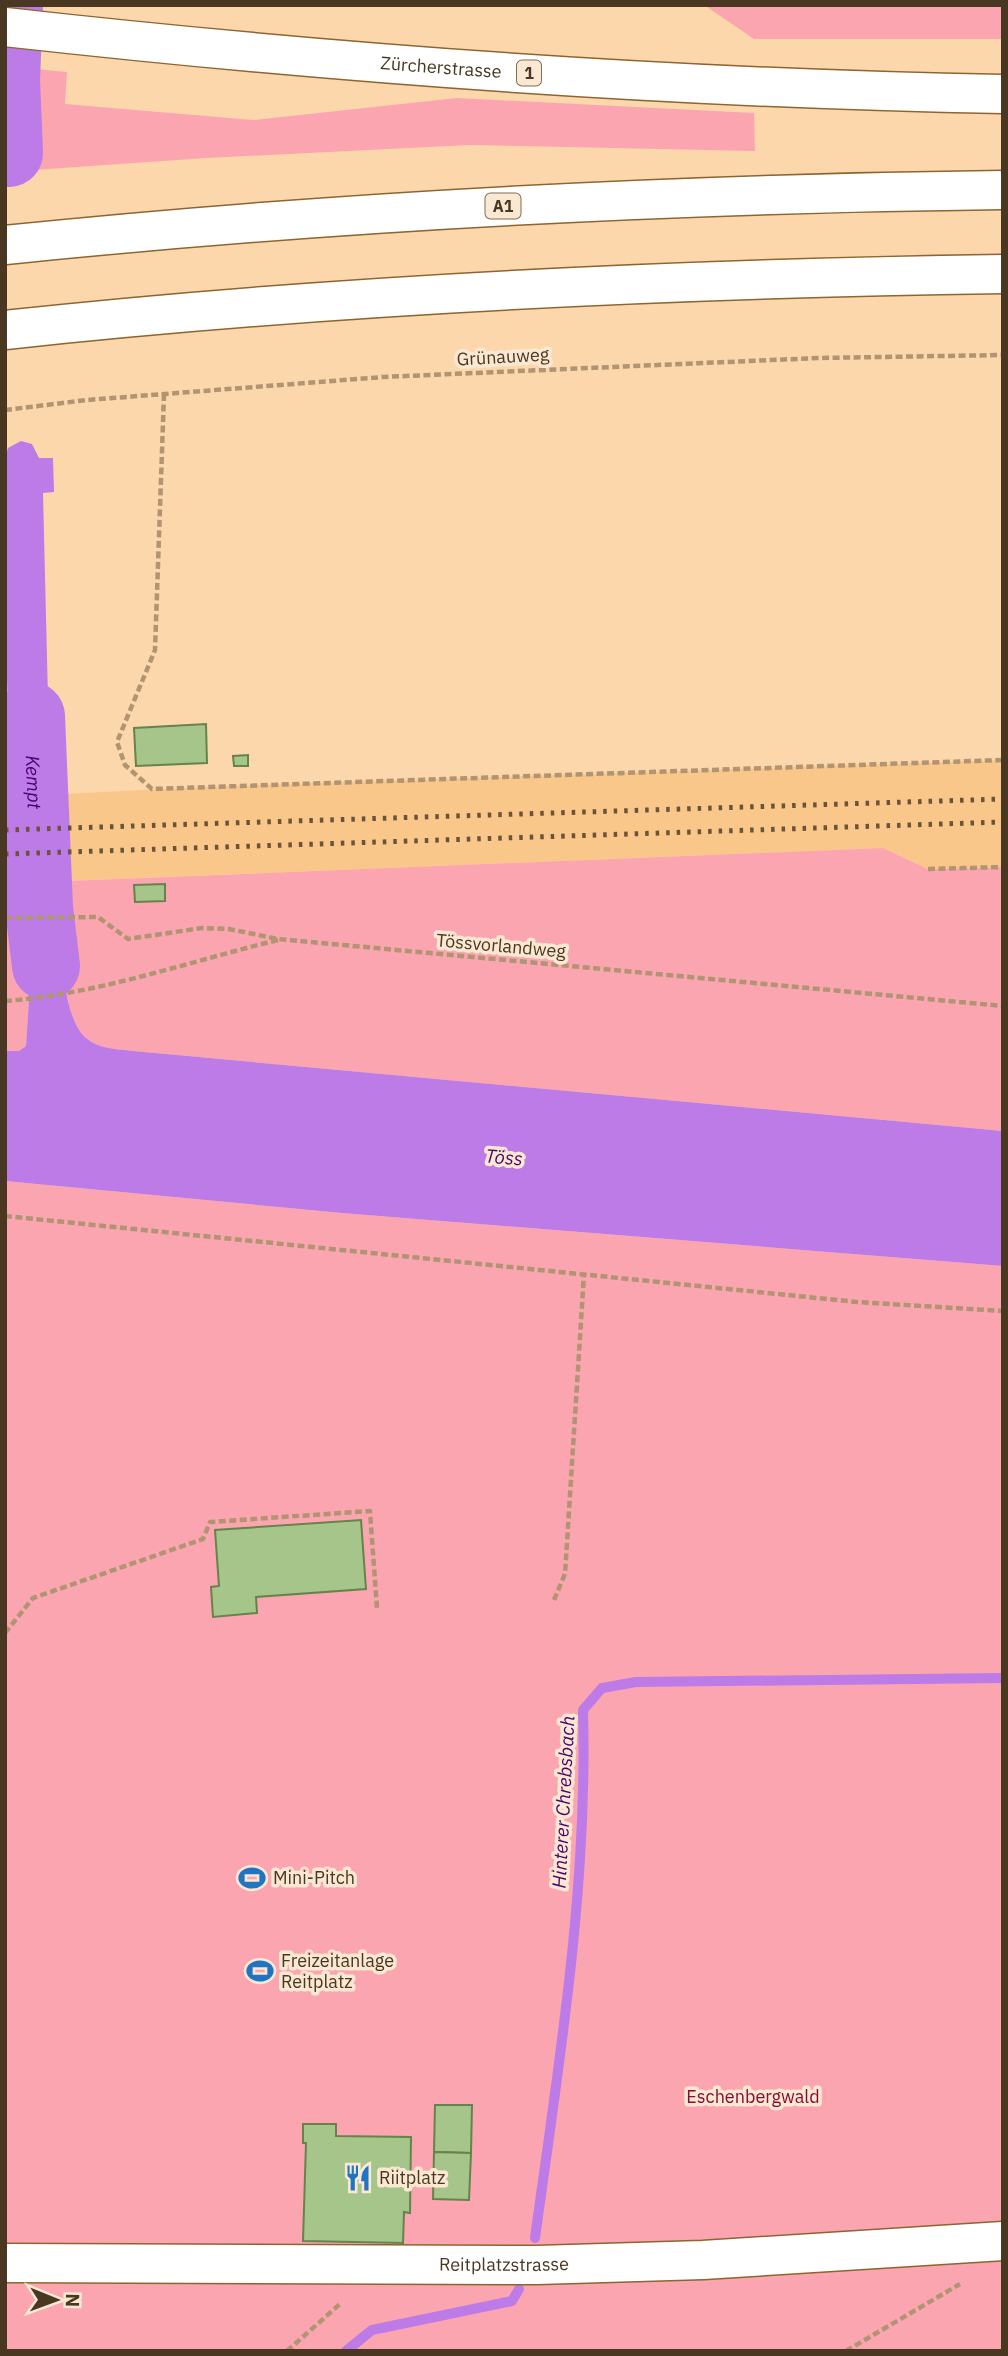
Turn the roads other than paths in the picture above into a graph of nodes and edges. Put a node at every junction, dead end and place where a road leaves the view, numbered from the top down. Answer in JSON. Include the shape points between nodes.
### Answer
{"nodes":[{"id":1,"x":5,"y":27,"type":"edge"},
{"id":2,"x":1003,"y":94,"type":"edge"},
{"id":3,"x":1003,"y":190,"type":"edge"},
{"id":4,"x":5,"y":246,"type":"edge"},
{"id":5,"x":1003,"y":274,"type":"edge"},
{"id":6,"x":5,"y":330,"type":"edge"},
{"id":7,"x":1003,"y":2241,"type":"edge"},
{"id":8,"x":5,"y":2263,"type":"edge"}],
"edges":[{"from":1,"to":2,"type":"main road","name":"Zürcherstrasse","number":"1","via":[[459,68]]},
{"from":3,"to":4,"type":"main road","number":"A1","via":[[474,207]]},
{"from":5,"to":6,"type":"main road","via":[[453,292]]},
{"from":7,"to":8,"type":"main road","name":"Reitplatzstrasse","via":[[703,2260],[383,2266]]}]}
